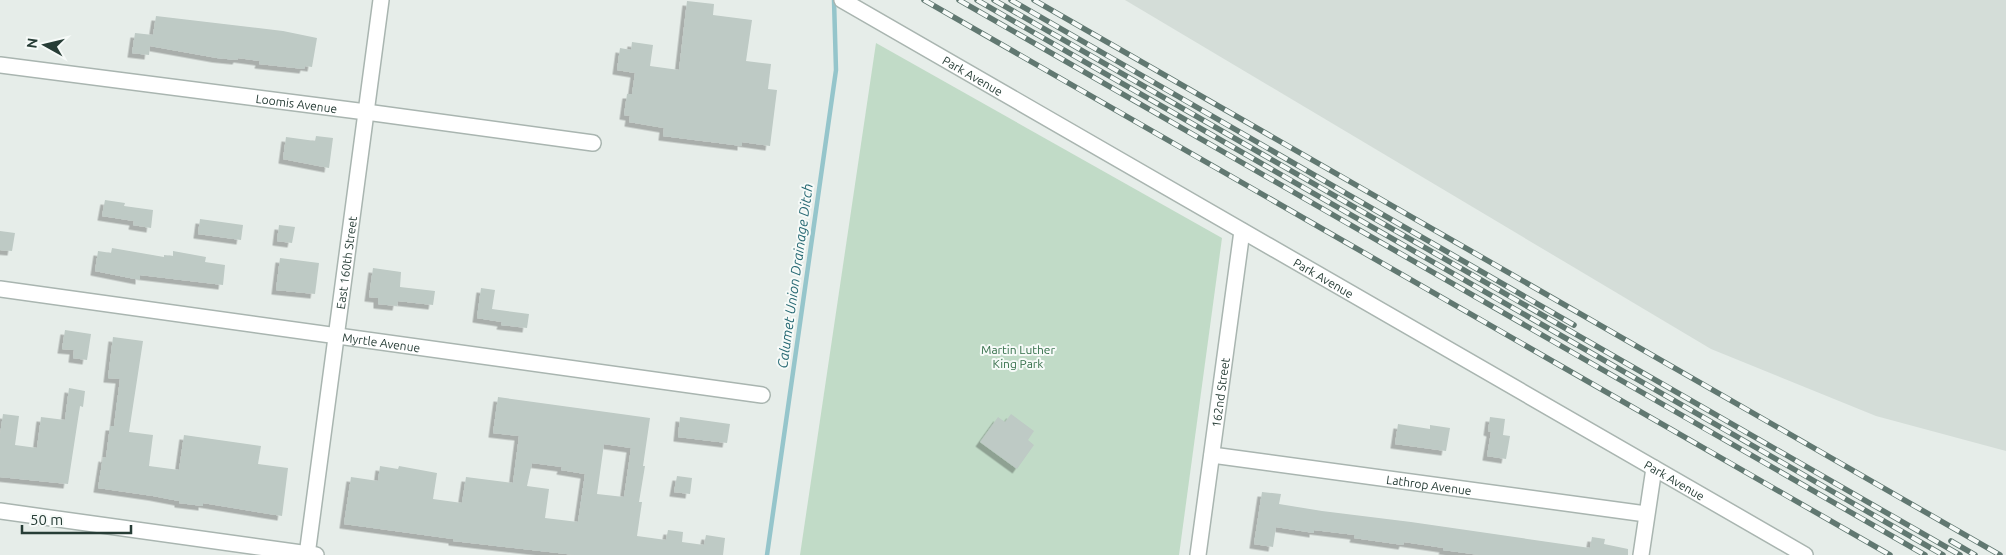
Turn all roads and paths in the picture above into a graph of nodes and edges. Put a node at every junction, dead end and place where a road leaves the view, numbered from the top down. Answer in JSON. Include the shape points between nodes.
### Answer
{"nodes":[{"id":1,"x":381,"y":0,"type":"edge"},
{"id":2,"x":847,"y":3,"type":"edge"},
{"id":3,"x":0,"y":65,"type":"edge"},
{"id":4,"x":366,"y":112,"type":"junction"},
{"id":5,"x":593,"y":143,"type":"dead end"},
{"id":6,"x":1242,"y":231,"type":"junction"},
{"id":7,"x":0,"y":289,"type":"edge"},
{"id":8,"x":336,"y":336,"type":"junction"},
{"id":9,"x":762,"y":394,"type":"dead end"},
{"id":10,"x":1212,"y":455,"type":"junction"},
{"id":11,"x":1654,"y":468,"type":"junction"},
{"id":12,"x":0,"y":512,"type":"edge"},
{"id":13,"x":1646,"y":514,"type":"junction"},
{"id":14,"x":310,"y":555,"type":"edge"},
{"id":15,"x":1198,"y":555,"type":"edge"},
{"id":16,"x":1641,"y":555,"type":"edge"},
{"id":17,"x":1805,"y":555,"type":"edge"}],
"edges":[{"from":1,"to":4,"type":"street","name":"East 160th Street"},
{"from":2,"to":6,"type":"street","name":"Park Avenue"},
{"from":3,"to":4,"type":"street","name":"Loomis Avenue"},
{"from":4,"to":5,"type":"street","name":"Loomis Avenue"},
{"from":4,"to":8,"type":"street","name":"East 160th Street"},
{"from":6,"to":10,"type":"street","name":"162nd Street"},
{"from":6,"to":11,"type":"street","name":"Park Avenue"},
{"from":7,"to":8,"type":"street","name":"Myrtle Avenue"},
{"from":8,"to":9,"type":"street","name":"Myrtle Avenue"},
{"from":8,"to":14,"type":"street","name":"East 160th Street"},
{"from":10,"to":13,"type":"street","name":"Lathrop Avenue"},
{"from":10,"to":15,"type":"street","name":"162nd Street"},
{"from":11,"to":13,"type":"street"},
{"from":11,"to":17,"type":"street","name":"Park Avenue"},
{"from":12,"to":14,"type":"street"},
{"from":13,"to":16,"type":"street"}]}
